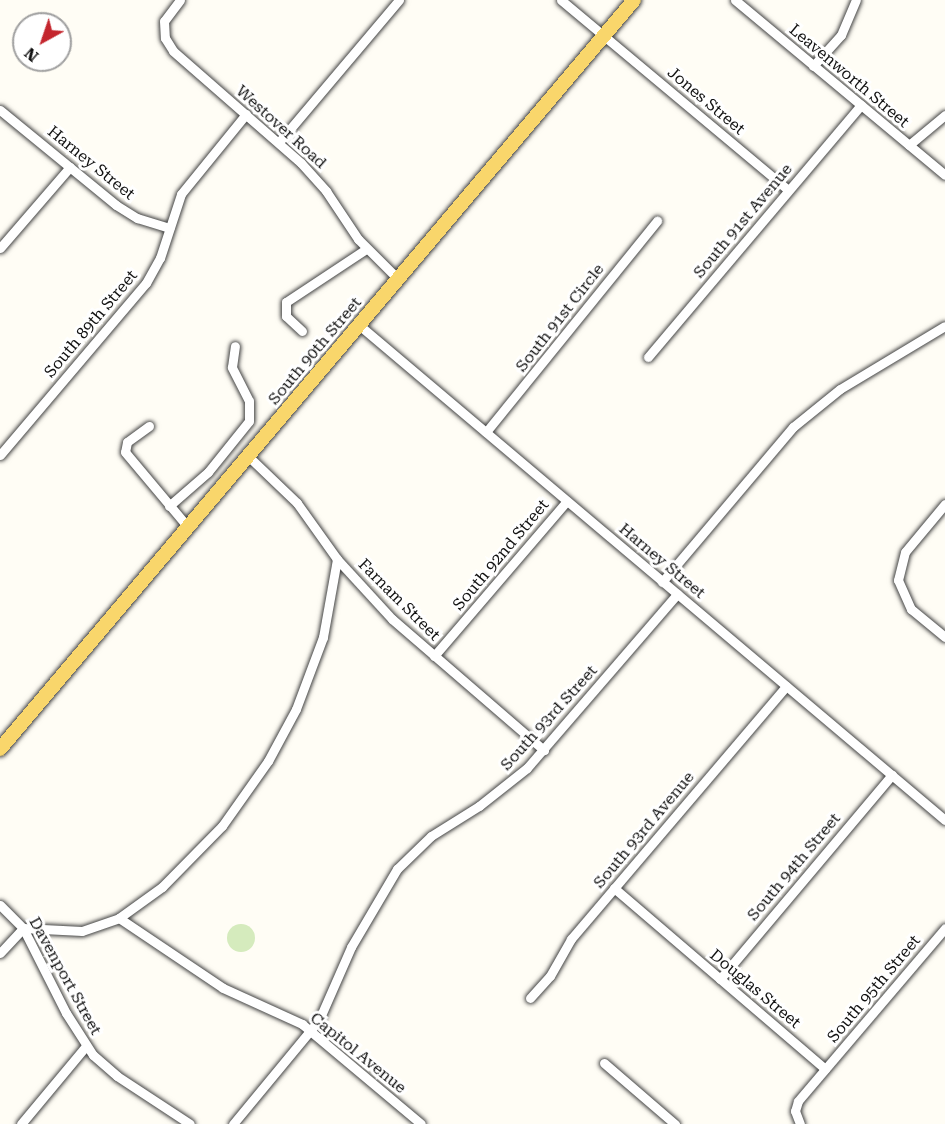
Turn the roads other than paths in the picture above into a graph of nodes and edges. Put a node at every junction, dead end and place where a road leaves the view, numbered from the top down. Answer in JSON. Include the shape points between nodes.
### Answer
{"nodes":[{"id":1,"x":180,"y":0,"type":"edge"},
{"id":2,"x":399,"y":0,"type":"edge"},
{"id":3,"x":561,"y":0,"type":"edge"},
{"id":4,"x":634,"y":0,"type":"edge"},
{"id":5,"x":735,"y":0,"type":"edge"},
{"id":6,"x":856,"y":0,"type":"edge"},
{"id":7,"x":603,"y":35,"type":"junction"},
{"id":8,"x":813,"y":66,"type":"junction"},
{"id":9,"x":861,"y":105,"type":"junction"},
{"id":10,"x":0,"y":110,"type":"edge"},
{"id":11,"x":246,"y":114,"type":"junction"},
{"id":12,"x":945,"y":115,"type":"edge"},
{"id":13,"x":279,"y":142,"type":"junction"},
{"id":14,"x":909,"y":145,"type":"junction"},
{"id":15,"x":70,"y":167,"type":"junction"},
{"id":16,"x":945,"y":175,"type":"edge"},
{"id":17,"x":788,"y":190,"type":"junction"},
{"id":18,"x":657,"y":221,"type":"dead end"},
{"id":19,"x":169,"y":228,"type":"junction"},
{"id":20,"x":364,"y":246,"type":"junction"},
{"id":21,"x":0,"y":248,"type":"edge"},
{"id":22,"x":398,"y":279,"type":"junction"},
{"id":23,"x":359,"y":325,"type":"junction"},
{"id":24,"x":945,"y":326,"type":"edge"},
{"id":25,"x":302,"y":331,"type":"dead end"},
{"id":26,"x":235,"y":346,"type":"dead end"},
{"id":27,"x":648,"y":357,"type":"dead end"},
{"id":28,"x":149,"y":426,"type":"dead end"},
{"id":29,"x":486,"y":432,"type":"junction"},
{"id":30,"x":0,"y":455,"type":"edge"},
{"id":31,"x":248,"y":456,"type":"junction"},
{"id":32,"x":567,"y":501,"type":"junction"},
{"id":33,"x":945,"y":504,"type":"edge"},
{"id":34,"x":169,"y":506,"type":"junction"},
{"id":35,"x":188,"y":527,"type":"junction"},
{"id":36,"x":337,"y":559,"type":"junction"},
{"id":37,"x":662,"y":582,"type":"junction"},
{"id":38,"x":677,"y":594,"type":"junction"},
{"id":39,"x":945,"y":638,"type":"edge"},
{"id":40,"x":434,"y":656,"type":"junction"},
{"id":41,"x":786,"y":686,"type":"junction"},
{"id":42,"x":0,"y":749,"type":"edge"},
{"id":43,"x":544,"y":750,"type":"junction"},
{"id":44,"x":892,"y":775,"type":"junction"},
{"id":45,"x":945,"y":820,"type":"edge"},
{"id":46,"x":614,"y":888,"type":"junction"},
{"id":47,"x":0,"y":905,"type":"edge"},
{"id":48,"x":119,"y":918,"type":"junction"},
{"id":49,"x":23,"y":928,"type":"junction"},
{"id":50,"x":945,"y":928,"type":"edge"},
{"id":51,"x":0,"y":953,"type":"edge"},
{"id":52,"x":720,"y":979,"type":"junction"},
{"id":53,"x":530,"y":998,"type":"dead end"},
{"id":54,"x":310,"y":1031,"type":"junction"},
{"id":55,"x":86,"y":1046,"type":"junction"},
{"id":56,"x":604,"y":1063,"type":"dead end"},
{"id":57,"x":825,"y":1070,"type":"junction"},
{"id":58,"x":21,"y":1124,"type":"edge"},
{"id":59,"x":188,"y":1124,"type":"edge"},
{"id":60,"x":233,"y":1124,"type":"edge"},
{"id":61,"x":421,"y":1124,"type":"edge"},
{"id":62,"x":675,"y":1124,"type":"edge"},
{"id":63,"x":800,"y":1124,"type":"edge"}],
"edges":[{"from":1,"to":11,"type":"street","name":"Westover Road","via":[[166,18],[168,44]]},
{"from":2,"to":13,"type":"street"},
{"from":3,"to":7,"type":"street","name":"Jones Street"},
{"from":4,"to":7,"type":"main road","name":"South 90th Street"},
{"from":5,"to":8,"type":"street","name":"Leavenworth Street"},
{"from":6,"to":8,"type":"street","via":[[841,35]]},
{"from":7,"to":17,"type":"street","name":"Jones Street"},
{"from":7,"to":22,"type":"main road","name":"South 90th Street"},
{"from":8,"to":9,"type":"street","name":"Leavenworth Street"},
{"from":9,"to":14,"type":"street","name":"Leavenworth Street"},
{"from":9,"to":17,"type":"street","name":"South 91st Avenue"},
{"from":10,"to":15,"type":"street","name":"Harney Street"},
{"from":11,"to":13,"type":"street","name":"Westover Road"},
{"from":11,"to":19,"type":"street","name":"South 89th Street","via":[[186,186]]},
{"from":12,"to":14,"type":"street"},
{"from":13,"to":20,"type":"street","name":"Westover Road","via":[[316,178]]},
{"from":14,"to":16,"type":"street","name":"Leavenworth Street"},
{"from":15,"to":19,"type":"street","name":"Harney Street","via":[[126,212]]},
{"from":15,"to":21,"type":"street"},
{"from":17,"to":27,"type":"street","name":"South 91st Avenue"},
{"from":18,"to":29,"type":"street","name":"South 91st Circle"},
{"from":19,"to":30,"type":"street","name":"South 89th Street","via":[[160,258],[146,283]]},
{"from":20,"to":22,"type":"street","name":"Westover Road"},
{"from":20,"to":25,"type":"street","via":[[338,269],[284,305],[286,316]]},
{"from":22,"to":23,"type":"main road","name":"South 90th Street"},
{"from":23,"to":29,"type":"street","name":"Harney Street"},
{"from":23,"to":31,"type":"main road","name":"South 90th Street"},
{"from":24,"to":37,"type":"street","via":[[840,390],[793,428]]},
{"from":26,"to":34,"type":"street","via":[[232,367],[249,401],[249,421],[208,472]]},
{"from":28,"to":34,"type":"street","via":[[128,442],[125,452]]},
{"from":29,"to":32,"type":"street","name":"Harney Street"},
{"from":31,"to":35,"type":"main road","name":"South 90th Street"},
{"from":31,"to":36,"type":"street","name":"Farnam Street","via":[[297,503]]},
{"from":32,"to":37,"type":"street","name":"Harney Street"},
{"from":32,"to":40,"type":"street","name":"South 92nd Street"},
{"from":33,"to":39,"type":"street","via":[[909,547],[898,572],[904,600]]},
{"from":34,"to":35,"type":"street"},
{"from":35,"to":42,"type":"main road","name":"South 90th Street"},
{"from":36,"to":40,"type":"street","name":"Farnam Street","via":[[392,619]]},
{"from":36,"to":48,"type":"street","via":[[319,653],[296,710],[252,787],[182,869]]},
{"from":37,"to":38,"type":"street","name":"Harney Street"},
{"from":38,"to":41,"type":"street","name":"Harney Street"},
{"from":38,"to":43,"type":"street","name":"South 93rd Street"},
{"from":40,"to":43,"type":"street","name":"Farnam Street"},
{"from":41,"to":44,"type":"street","name":"Harney Street"},
{"from":41,"to":46,"type":"street","name":"South 93rd Avenue"},
{"from":43,"to":54,"type":"street","name":"South 93rd Street","via":[[505,787],[411,853],[378,896]]},
{"from":44,"to":45,"type":"street","name":"Harney Street"},
{"from":44,"to":52,"type":"street","name":"South 94th Street"},
{"from":46,"to":52,"type":"street","name":"Douglas Street"},
{"from":46,"to":53,"type":"street","name":"South 93rd Avenue","via":[[571,939],[550,975]]},
{"from":47,"to":49,"type":"street","name":"Davenport Street"},
{"from":48,"to":49,"type":"street","via":[[82,931]]},
{"from":48,"to":54,"type":"street","name":"Capitol Avenue","via":[[223,988]]},
{"from":49,"to":51,"type":"street"},
{"from":49,"to":55,"type":"street","name":"Davenport Street"},
{"from":50,"to":57,"type":"street","name":"South 95th Street"},
{"from":52,"to":57,"type":"street","name":"Douglas Street"},
{"from":54,"to":60,"type":"street","name":"South 93rd Street"},
{"from":54,"to":61,"type":"street","name":"Capitol Avenue"},
{"from":55,"to":58,"type":"street"},
{"from":55,"to":59,"type":"street","name":"Davenport Street","via":[[117,1076]]},
{"from":56,"to":62,"type":"street"},
{"from":57,"to":63,"type":"street","via":[[798,1101],[795,1111]]}]}
